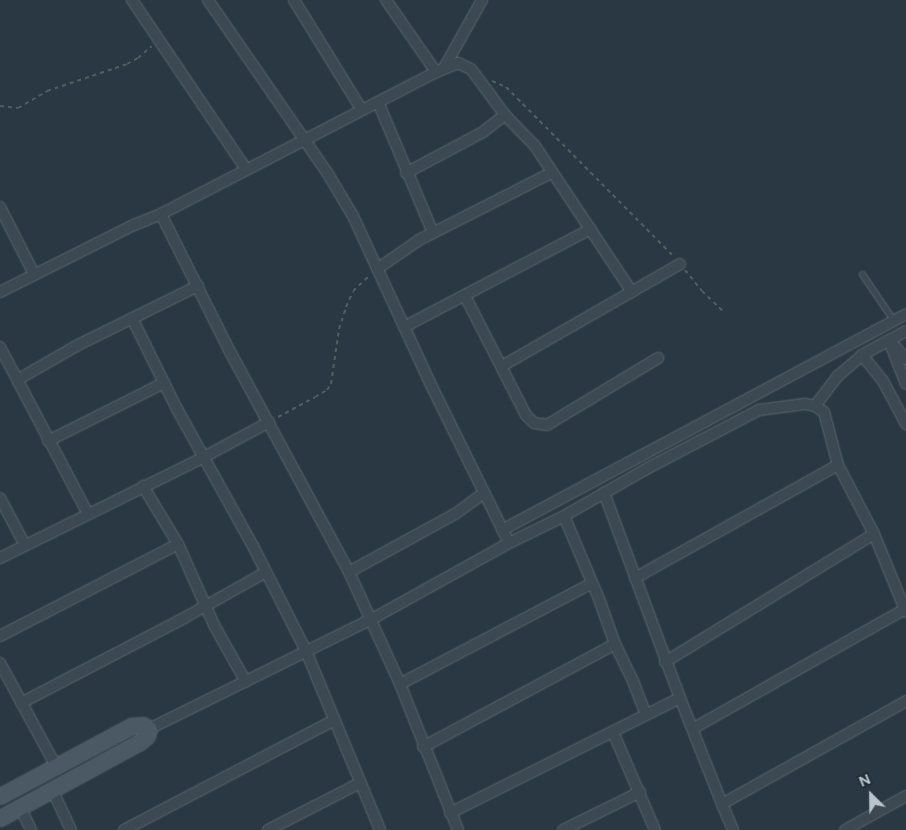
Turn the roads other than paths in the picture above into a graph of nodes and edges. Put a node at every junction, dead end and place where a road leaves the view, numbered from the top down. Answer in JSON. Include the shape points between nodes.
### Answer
{"nodes":[{"id":1,"x":132,"y":0,"type":"edge"},
{"id":2,"x":208,"y":0,"type":"edge"},
{"id":3,"x":294,"y":0,"type":"edge"},
{"id":4,"x":386,"y":0,"type":"edge"},
{"id":5,"x":482,"y":0,"type":"edge"},
{"id":6,"x":440,"y":70,"type":"junction"},
{"id":7,"x":378,"y":102,"type":"junction"},
{"id":8,"x":362,"y":110,"type":"junction"},
{"id":9,"x":505,"y":115,"type":"junction"},
{"id":10,"x":304,"y":138,"type":"junction"},
{"id":11,"x":246,"y":169,"type":"junction"},
{"id":12,"x":406,"y":173,"type":"junction"},
{"id":13,"x":551,"y":173,"type":"junction"},
{"id":14,"x":0,"y":207,"type":"edge"},
{"id":15,"x":161,"y":214,"type":"junction"},
{"id":16,"x":592,"y":229,"type":"junction"},
{"id":17,"x":433,"y":233,"type":"junction"},
{"id":18,"x":680,"y":264,"type":"road end"},
{"id":19,"x":377,"y":269,"type":"junction"},
{"id":20,"x":34,"y":274,"type":"junction"},
{"id":21,"x":862,"y":274,"type":"dead end"},
{"id":22,"x":198,"y":286,"type":"junction"},
{"id":23,"x":0,"y":292,"type":"edge"},
{"id":24,"x":632,"y":292,"type":"junction"},
{"id":25,"x":466,"y":296,"type":"junction"},
{"id":26,"x":906,"y":314,"type":"edge"},
{"id":27,"x":132,"y":318,"type":"junction"},
{"id":28,"x":894,"y":320,"type":"junction"},
{"id":29,"x":404,"y":327,"type":"junction"},
{"id":30,"x":905,"y":334,"type":"edge"},
{"id":31,"x":889,"y":341,"type":"junction"},
{"id":32,"x":0,"y":347,"type":"edge"},
{"id":33,"x":862,"y":355,"type":"junction"},
{"id":34,"x":658,"y":358,"type":"dead end"},
{"id":35,"x":906,"y":359,"type":"edge"},
{"id":36,"x":502,"y":366,"type":"junction"},
{"id":37,"x":17,"y":380,"type":"junction"},
{"id":38,"x":164,"y":383,"type":"junction"},
{"id":39,"x":906,"y":384,"type":"edge"},
{"id":40,"x":751,"y":396,"type":"junction"},
{"id":41,"x":815,"y":406,"type":"junction"},
{"id":42,"x":759,"y":410,"type":"junction"},
{"id":43,"x":269,"y":422,"type":"junction"},
{"id":44,"x":906,"y":424,"type":"edge"},
{"id":45,"x":48,"y":441,"type":"junction"},
{"id":46,"x":204,"y":456,"type":"junction"},
{"id":47,"x":838,"y":465,"type":"junction"},
{"id":48,"x":143,"y":486,"type":"junction"},
{"id":49,"x":484,"y":493,"type":"junction"},
{"id":50,"x":604,"y":493,"type":"junction"},
{"id":51,"x":0,"y":498,"type":"edge"},
{"id":52,"x":88,"y":514,"type":"junction"},
{"id":53,"x":564,"y":516,"type":"junction"},
{"id":54,"x":502,"y":530,"type":"junction"},
{"id":55,"x":874,"y":534,"type":"junction"},
{"id":56,"x":509,"y":543,"type":"junction"},
{"id":57,"x":178,"y":544,"type":"junction"},
{"id":58,"x":25,"y":545,"type":"junction"},
{"id":59,"x":0,"y":558,"type":"edge"},
{"id":60,"x":266,"y":572,"type":"junction"},
{"id":61,"x":349,"y":572,"type":"junction"},
{"id":62,"x":636,"y":578,"type":"junction"},
{"id":63,"x":592,"y":583,"type":"junction"},
{"id":64,"x":205,"y":606,"type":"junction"},
{"id":65,"x":905,"y":611,"type":"edge"},
{"id":66,"x":372,"y":619,"type":"junction"},
{"id":67,"x":0,"y":636,"type":"edge"},
{"id":68,"x":615,"y":644,"type":"junction"},
{"id":69,"x":306,"y":651,"type":"junction"},
{"id":70,"x":665,"y":662,"type":"junction"},
{"id":71,"x":0,"y":663,"type":"edge"},
{"id":72,"x":246,"y":682,"type":"junction"},
{"id":73,"x":400,"y":684,"type":"junction"},
{"id":74,"x":680,"y":698,"type":"junction"},
{"id":75,"x":906,"y":701,"type":"edge"},
{"id":76,"x":22,"y":703,"type":"junction"},
{"id":77,"x":646,"y":715,"type":"junction"},
{"id":78,"x":334,"y":720,"type":"junction"},
{"id":79,"x":694,"y":728,"type":"junction"},
{"id":80,"x":149,"y":729,"type":"junction"},
{"id":81,"x":612,"y":732,"type":"junction"},
{"id":82,"x":423,"y":748,"type":"junction"},
{"id":83,"x":56,"y":766,"type":"junction"},
{"id":84,"x":360,"y":783,"type":"junction"},
{"id":85,"x":52,"y":789,"type":"junction"},
{"id":86,"x":640,"y":792,"type":"junction"},
{"id":87,"x":0,"y":796,"type":"edge"},
{"id":88,"x":906,"y":796,"type":"edge"},
{"id":89,"x":722,"y":804,"type":"junction"},
{"id":90,"x":20,"y":807,"type":"junction"},
{"id":91,"x":450,"y":813,"type":"junction"},
{"id":92,"x":0,"y":818,"type":"edge"},
{"id":93,"x":30,"y":830,"type":"edge"},
{"id":94,"x":71,"y":830,"type":"edge"},
{"id":95,"x":124,"y":830,"type":"edge"},
{"id":96,"x":268,"y":830,"type":"edge"},
{"id":97,"x":380,"y":830,"type":"edge"},
{"id":98,"x":458,"y":830,"type":"edge"},
{"id":99,"x":563,"y":830,"type":"edge"},
{"id":100,"x":655,"y":830,"type":"edge"},
{"id":101,"x":733,"y":830,"type":"edge"},
{"id":102,"x":845,"y":830,"type":"edge"}],
"edges":[{"from":1,"to":11,"type":"street"},
{"from":2,"to":10,"type":"street"},
{"from":3,"to":8,"type":"street"},
{"from":4,"to":6,"type":"street"},
{"from":5,"to":6,"type":"street"},
{"from":6,"to":7,"type":"street"},
{"from":6,"to":9,"type":"street","via":[[458,63],[465,64],[480,78]]},
{"from":7,"to":8,"type":"street"},
{"from":7,"to":12,"type":"street"},
{"from":8,"to":10,"type":"street"},
{"from":9,"to":12,"type":"street","via":[[483,132]]},
{"from":9,"to":13,"type":"street","via":[[534,146]]},
{"from":10,"to":11,"type":"street"},
{"from":10,"to":19,"type":"street","via":[[353,216]]},
{"from":11,"to":15,"type":"street"},
{"from":12,"to":17,"type":"street"},
{"from":13,"to":16,"type":"street"},
{"from":13,"to":17,"type":"street"},
{"from":14,"to":20,"type":"street"},
{"from":15,"to":20,"type":"street"},
{"from":15,"to":22,"type":"street"},
{"from":16,"to":24,"type":"street"},
{"from":16,"to":25,"type":"street"},
{"from":17,"to":19,"type":"street"},
{"from":18,"to":24,"type":"street"},
{"from":19,"to":29,"type":"street"},
{"from":20,"to":23,"type":"street"},
{"from":21,"to":28,"type":"lane"},
{"from":22,"to":27,"type":"street"},
{"from":22,"to":43,"type":"street"},
{"from":24,"to":36,"type":"street"},
{"from":25,"to":29,"type":"street"},
{"from":25,"to":36,"type":"street"},
{"from":26,"to":28,"type":"street"},
{"from":27,"to":37,"type":"street"},
{"from":27,"to":38,"type":"street"},
{"from":28,"to":40,"type":"street"},
{"from":29,"to":49,"type":"street"},
{"from":30,"to":31,"type":"street"},
{"from":31,"to":33,"type":"street"},
{"from":31,"to":35,"type":"street"},
{"from":31,"to":39,"type":"street"},
{"from":32,"to":37,"type":"street"},
{"from":33,"to":41,"type":"street","via":[[838,376]]},
{"from":33,"to":44,"type":"street","via":[[884,381]]},
{"from":34,"to":36,"type":"street","via":[[547,424],[534,423],[526,415]]},
{"from":37,"to":45,"type":"street"},
{"from":38,"to":45,"type":"street"},
{"from":38,"to":46,"type":"street"},
{"from":40,"to":42,"type":"street"},
{"from":40,"to":54,"type":"street"},
{"from":41,"to":42,"type":"street","via":[[805,404]]},
{"from":41,"to":47,"type":"street","via":[[824,412]]},
{"from":42,"to":50,"type":"street"},
{"from":43,"to":46,"type":"street"},
{"from":43,"to":61,"type":"street"},
{"from":45,"to":52,"type":"street"},
{"from":46,"to":48,"type":"street"},
{"from":46,"to":60,"type":"street"},
{"from":47,"to":55,"type":"street"},
{"from":47,"to":62,"type":"street"},
{"from":48,"to":52,"type":"street"},
{"from":48,"to":57,"type":"street"},
{"from":49,"to":54,"type":"street"},
{"from":49,"to":61,"type":"street","via":[[455,514]]},
{"from":50,"to":53,"type":"street"},
{"from":50,"to":62,"type":"street"},
{"from":51,"to":58,"type":"street"},
{"from":52,"to":58,"type":"street"},
{"from":53,"to":56,"type":"street"},
{"from":53,"to":63,"type":"street"},
{"from":54,"to":56,"type":"street"},
{"from":55,"to":65,"type":"street"},
{"from":55,"to":70,"type":"street"},
{"from":56,"to":66,"type":"street"},
{"from":57,"to":64,"type":"street"},
{"from":57,"to":67,"type":"street"},
{"from":58,"to":59,"type":"street"},
{"from":60,"to":64,"type":"street"},
{"from":60,"to":69,"type":"street"},
{"from":61,"to":66,"type":"street"},
{"from":62,"to":70,"type":"street"},
{"from":63,"to":68,"type":"street"},
{"from":63,"to":73,"type":"street"},
{"from":64,"to":72,"type":"street"},
{"from":64,"to":76,"type":"street"},
{"from":65,"to":79,"type":"street"},
{"from":66,"to":69,"type":"street"},
{"from":66,"to":73,"type":"street"},
{"from":68,"to":77,"type":"street"},
{"from":68,"to":82,"type":"street"},
{"from":69,"to":72,"type":"street"},
{"from":69,"to":78,"type":"street"},
{"from":70,"to":74,"type":"street"},
{"from":71,"to":76,"type":"street"},
{"from":72,"to":80,"type":"street"},
{"from":73,"to":82,"type":"street"},
{"from":74,"to":77,"type":"street"},
{"from":74,"to":79,"type":"street"},
{"from":75,"to":89,"type":"street"},
{"from":76,"to":83,"type":"street"},
{"from":77,"to":81,"type":"street"},
{"from":78,"to":84,"type":"street"},
{"from":78,"to":95,"type":"street"},
{"from":79,"to":89,"type":"street"},
{"from":80,"to":83,"type":"street","via":[[144,725],[131,726]]},
{"from":80,"to":85,"type":"street","via":[[140,742]]},
{"from":81,"to":86,"type":"street"},
{"from":81,"to":91,"type":"street"},
{"from":82,"to":91,"type":"street"},
{"from":83,"to":87,"type":"street"},
{"from":84,"to":96,"type":"street"},
{"from":84,"to":97,"type":"street"},
{"from":85,"to":90,"type":"street"},
{"from":85,"to":94,"type":"street"},
{"from":86,"to":99,"type":"street"},
{"from":86,"to":100,"type":"street"},
{"from":88,"to":102,"type":"street"},
{"from":89,"to":101,"type":"street"},
{"from":90,"to":92,"type":"street"},
{"from":90,"to":93,"type":"street"},
{"from":91,"to":98,"type":"street"}]}
